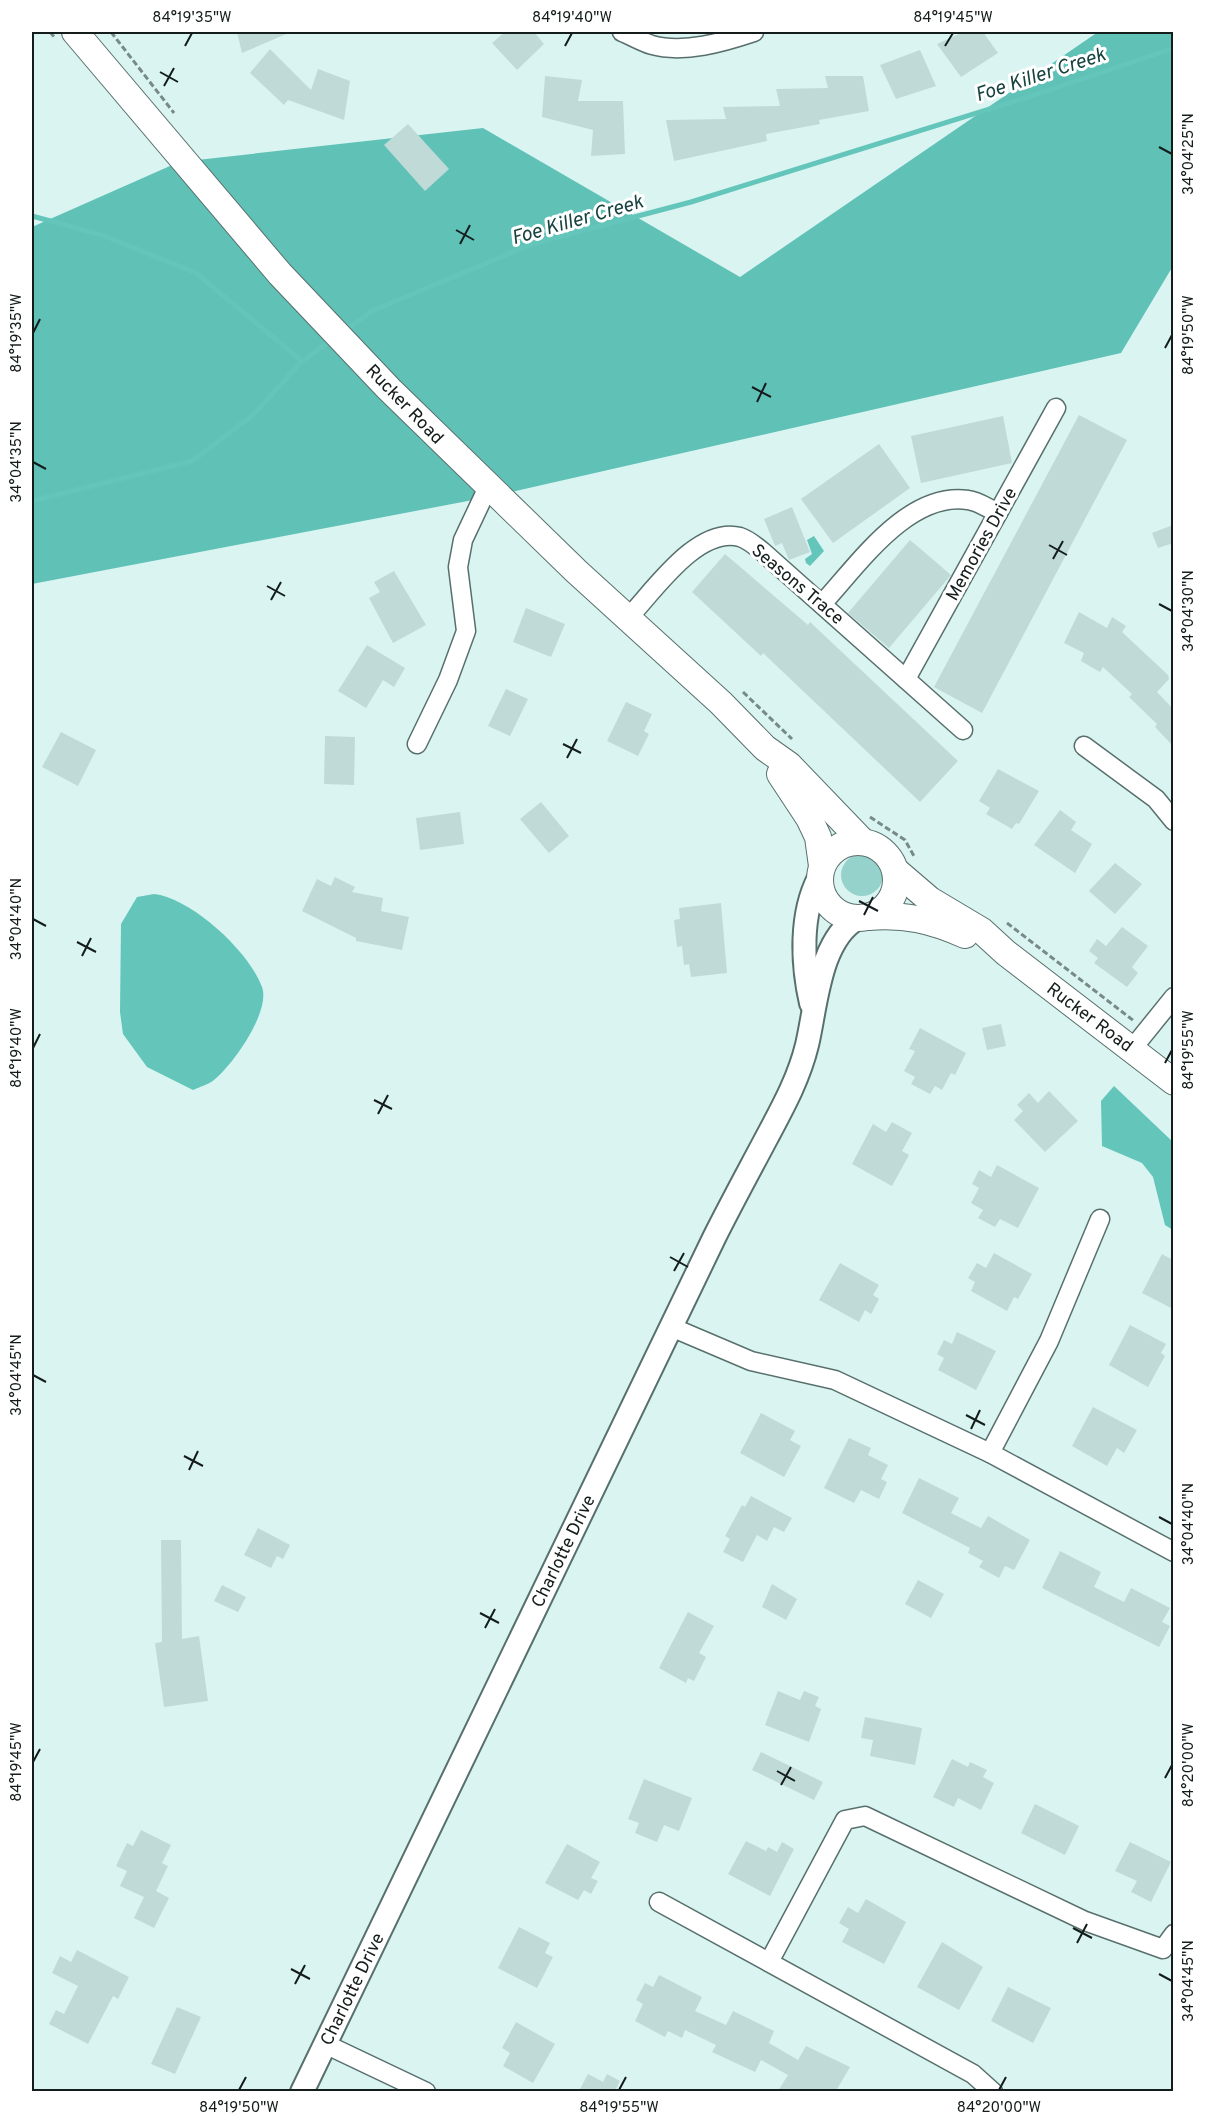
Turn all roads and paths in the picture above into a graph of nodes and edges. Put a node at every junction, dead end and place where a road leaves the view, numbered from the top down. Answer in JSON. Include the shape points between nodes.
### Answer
{"nodes":[{"id":1,"x":75,"y":32,"type":"edge"},
{"id":2,"x":622,"y":32,"type":"edge"},
{"id":3,"x":754,"y":32,"type":"edge"},
{"id":4,"x":1056,"y":408,"type":"dead end"},
{"id":5,"x":488,"y":487,"type":"junction"},
{"id":6,"x":998,"y":513,"type":"junction"},
{"id":7,"x":822,"y":604,"type":"junction"},
{"id":8,"x":628,"y":618,"type":"junction"},
{"id":9,"x":906,"y":679,"type":"junction"},
{"id":10,"x":740,"y":690,"type":"dead end"},
{"id":11,"x":963,"y":730,"type":"dead end"},
{"id":12,"x":417,"y":744,"type":"dead end"},
{"id":13,"x":797,"y":744,"type":"dead end"},
{"id":14,"x":1084,"y":747,"type":"dead end"},
{"id":15,"x":765,"y":748,"type":"junction"},
{"id":16,"x":865,"y":815,"type":"dead end"},
{"id":17,"x":1173,"y":821,"type":"edge"},
{"id":18,"x":863,"y":842,"type":"junction"},
{"id":19,"x":920,"y":868,"type":"dead end"},
{"id":20,"x":895,"y":870,"type":"junction"},
{"id":21,"x":820,"y":872,"type":"junction"},
{"id":22,"x":999,"y":917,"type":"dead end"},
{"id":23,"x":863,"y":918,"type":"junction"},
{"id":24,"x":1006,"y":953,"type":"junction"},
{"id":25,"x":1173,"y":997,"type":"edge"},
{"id":26,"x":812,"y":1008,"type":"junction"},
{"id":27,"x":1139,"y":1039,"type":"junction"},
{"id":28,"x":1173,"y":1082,"type":"edge"},
{"id":29,"x":1100,"y":1219,"type":"dead end"},
{"id":30,"x":670,"y":1327,"type":"junction"},
{"id":31,"x":990,"y":1453,"type":"junction"},
{"id":32,"x":1173,"y":1552,"type":"edge"},
{"id":33,"x":659,"y":1902,"type":"dead end"},
{"id":34,"x":1173,"y":1934,"type":"edge"},
{"id":35,"x":769,"y":1962,"type":"junction"},
{"id":36,"x":325,"y":2044,"type":"junction"},
{"id":37,"x":302,"y":2091,"type":"edge"},
{"id":38,"x":426,"y":2091,"type":"edge"},
{"id":39,"x":993,"y":2091,"type":"edge"}],
"edges":[{"from":1,"to":5,"type":"main road","name":"Rucker Road","via":[[186,166],[320,317]]},
{"from":2,"to":3,"type":"street","via":[[653,46],[679,47],[705,45]]},
{"from":4,"to":6,"type":"street","name":"Memories Drive"},
{"from":5,"to":8,"type":"main road","name":"Rucker Road"},
{"from":5,"to":12,"type":"street","via":[[463,540],[458,567],[466,631]]},
{"from":6,"to":7,"type":"street","via":[[968,500],[928,504],[894,525]]},
{"from":6,"to":9,"type":"street","name":"Memories Drive"},
{"from":7,"to":8,"type":"street","name":"Seasons Trace","via":[[740,537],[711,538],[688,553]]},
{"from":7,"to":9,"type":"street","name":"Seasons Trace"},
{"from":8,"to":15,"type":"main road","name":"Rucker Road","via":[[722,703]]},
{"from":9,"to":11,"type":"street","name":"Seasons Trace"},
{"from":10,"to":13,"type":"path"},
{"from":14,"to":17,"type":"street","via":[[1156,799]]},
{"from":15,"to":18,"type":"main road","name":"Rucker Road","via":[[789,765]]},
{"from":15,"to":21,"type":"main road","name":"Rucker Road","via":[[819,837]]},
{"from":16,"to":19,"type":"path","via":[[905,840]]},
{"from":18,"to":20,"type":"main road","via":[[879,847]]},
{"from":18,"to":21,"type":"main road","via":[[842,845],[831,852]]},
{"from":20,"to":23,"type":"main road","via":[[895,892],[889,903]]},
{"from":20,"to":24,"type":"main road","name":"Rucker Road","via":[[930,900],[982,931]]},
{"from":21,"to":23,"type":"main road","via":[[824,900],[833,910],[843,916]]},
{"from":21,"to":26,"type":"street","name":"Charlotte Drive","via":[[805,920]]},
{"from":22,"to":27,"type":"path"},
{"from":23,"to":24,"type":"main road","name":"Rucker Road","via":[[897,914],[941,924]]},
{"from":23,"to":26,"type":"street","name":"Charlotte Drive","via":[[840,935],[829,952]]},
{"from":24,"to":27,"type":"main road","name":"Rucker Road"},
{"from":25,"to":27,"type":"street"},
{"from":26,"to":30,"type":"street","name":"Charlotte Drive","via":[[797,1078]]},
{"from":27,"to":28,"type":"main road","name":"Rucker Road"},
{"from":29,"to":31,"type":"street","via":[[1049,1341]]},
{"from":30,"to":31,"type":"street","via":[[751,1361],[835,1380]]},
{"from":30,"to":36,"type":"street","name":"Charlotte Drive"},
{"from":31,"to":32,"type":"street"},
{"from":33,"to":35,"type":"street"},
{"from":34,"to":35,"type":"street","via":[[1163,1948],[1084,1922],[865,1816],[845,1820]]},
{"from":35,"to":39,"type":"street","via":[[973,2074]]},
{"from":36,"to":37,"type":"street","name":"Charlotte Drive"},
{"from":36,"to":38,"type":"street"}]}
